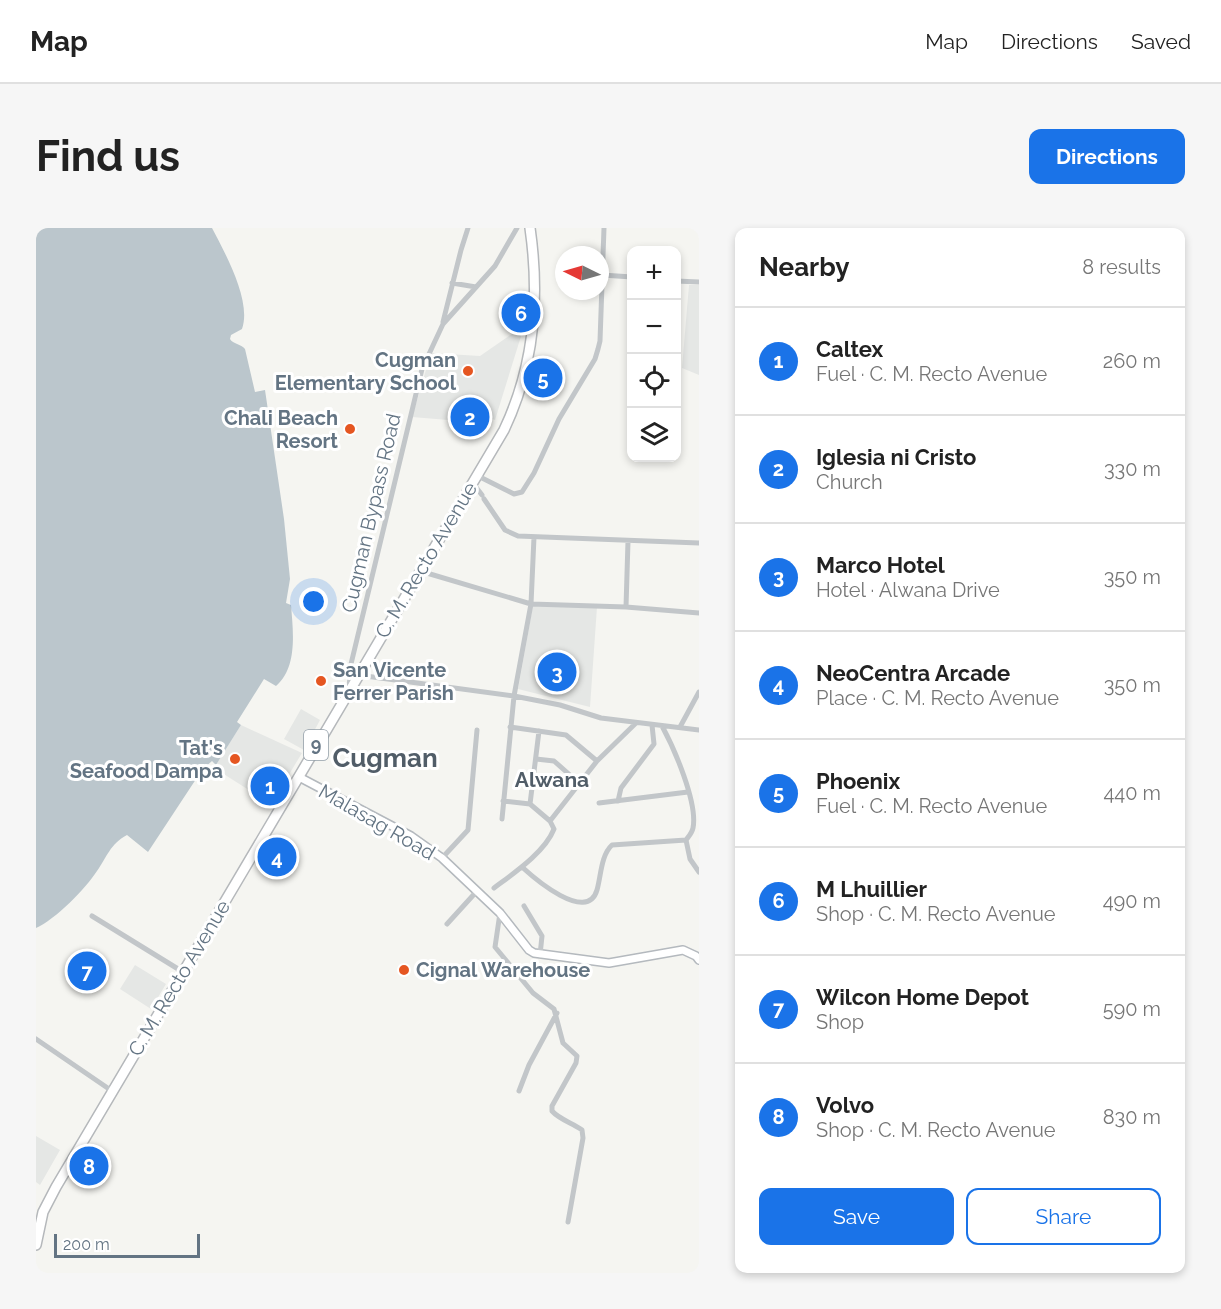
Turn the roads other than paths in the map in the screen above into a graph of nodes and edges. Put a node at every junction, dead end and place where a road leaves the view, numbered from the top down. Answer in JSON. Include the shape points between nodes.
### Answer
{"nodes":[{"id":1,"x":468,"y":228,"type":"edge"},
{"id":2,"x":517,"y":228,"type":"edge"},
{"id":3,"x":530,"y":228,"type":"edge"},
{"id":4,"x":604,"y":228,"type":"edge"},
{"id":5,"x":603,"y":246,"type":"edge"},
{"id":6,"x":609,"y":276,"type":"edge"},
{"id":7,"x":627,"y":278,"type":"edge"},
{"id":8,"x":681,"y":281,"type":"edge"},
{"id":9,"x":699,"y":282,"type":"edge"},
{"id":10,"x":452,"y":283,"type":"junction"},
{"id":11,"x":476,"y":287,"type":"junction"},
{"id":12,"x":601,"y":300,"type":"edge"},
{"id":13,"x":443,"y":324,"type":"junction"},
{"id":14,"x":475,"y":478,"type":"junction"},
{"id":15,"x":534,"y":537,"type":"junction"},
{"id":16,"x":628,"y":540,"type":"junction"},
{"id":17,"x":699,"y":543,"type":"edge"},
{"id":18,"x":420,"y":571,"type":"junction"},
{"id":19,"x":531,"y":604,"type":"junction"},
{"id":20,"x":626,"y":607,"type":"junction"},
{"id":21,"x":699,"y":613,"type":"edge"},
{"id":22,"x":358,"y":675,"type":"junction"},
{"id":23,"x":348,"y":692,"type":"junction"},
{"id":24,"x":699,"y":692,"type":"edge"},
{"id":25,"x":514,"y":696,"type":"junction"},
{"id":26,"x":636,"y":723,"type":"junction"},
{"id":27,"x":652,"y":725,"type":"junction"},
{"id":28,"x":662,"y":726,"type":"junction"},
{"id":29,"x":510,"y":727,"type":"junction"},
{"id":30,"x":680,"y":727,"type":"junction"},
{"id":31,"x":477,"y":730,"type":"dead end"},
{"id":32,"x":699,"y":730,"type":"edge"},
{"id":33,"x":539,"y":731,"type":"junction"},
{"id":34,"x":536,"y":759,"type":"junction"},
{"id":35,"x":597,"y":761,"type":"junction"},
{"id":36,"x":299,"y":777,"type":"junction"},
{"id":37,"x":580,"y":784,"type":"junction"},
{"id":38,"x":688,"y":792,"type":"junction"},
{"id":39,"x":503,"y":801,"type":"junction"},
{"id":40,"x":618,"y":801,"type":"junction"},
{"id":41,"x":598,"y":803,"type":"dead end"},
{"id":42,"x":530,"y":804,"type":"junction"},
{"id":43,"x":502,"y":819,"type":"dead end"},
{"id":44,"x":550,"y":821,"type":"junction"},
{"id":45,"x":686,"y":840,"type":"junction"},
{"id":46,"x":442,"y":858,"type":"junction"},
{"id":47,"x":522,"y":867,"type":"junction"},
{"id":48,"x":699,"y":872,"type":"edge"},
{"id":49,"x":494,"y":888,"type":"dead end"},
{"id":50,"x":477,"y":891,"type":"junction"},
{"id":51,"x":524,"y":906,"type":"dead end"},
{"id":52,"x":500,"y":913,"type":"junction"},
{"id":53,"x":92,"y":916,"type":"dead end"},
{"id":54,"x":447,"y":924,"type":"dead end"},
{"id":55,"x":540,"y":955,"type":"junction"},
{"id":56,"x":699,"y":960,"type":"edge"},
{"id":57,"x":183,"y":972,"type":"junction"},
{"id":58,"x":556,"y":1013,"type":"junction"},
{"id":59,"x":36,"y":1039,"type":"edge"},
{"id":60,"x":112,"y":1091,"type":"junction"},
{"id":61,"x":519,"y":1091,"type":"dead end"},
{"id":62,"x":38,"y":1221,"type":"edge"},
{"id":63,"x":568,"y":1222,"type":"dead end"},
{"id":64,"x":36,"y":1245,"type":"edge"}],
"edges":[{"from":1,"to":10,"type":"street"},
{"from":2,"to":11,"type":"street","name":"Cugman Bypass Road","via":[[495,266]]},
{"from":3,"to":14,"type":"highway","name":"C. M. Recto Avenue","number":"9","via":[[536,293],[530,355],[513,411]]},
{"from":4,"to":5,"type":"street"},
{"from":6,"to":7,"type":"street"},
{"from":8,"to":9,"type":"street"},
{"from":10,"to":11,"type":"street"},
{"from":10,"to":13,"type":"street"},
{"from":11,"to":13,"type":"street","name":"Cugman Bypass Road"},
{"from":12,"to":14,"type":"street","via":[[600,341],[594,359],[522,492],[514,494]]},
{"from":13,"to":23,"type":"street","name":"Cugman Bypass Road","via":[[416,387],[351,664]]},
{"from":14,"to":15,"type":"street","via":[[483,497],[509,533]]},
{"from":14,"to":18,"type":"highway","name":"C. M. Recto Avenue","number":"9"},
{"from":15,"to":16,"type":"street"},
{"from":15,"to":19,"type":"street"},
{"from":16,"to":17,"type":"street"},
{"from":16,"to":20,"type":"street"},
{"from":18,"to":19,"type":"street"},
{"from":18,"to":22,"type":"highway","name":"C. M. Recto Avenue","number":"9"},
{"from":19,"to":20,"type":"street"},
{"from":19,"to":25,"type":"street"},
{"from":20,"to":21,"type":"street"},
{"from":22,"to":23,"type":"highway","name":"C. M. Recto Avenue","number":"9"},
{"from":22,"to":25,"type":"street"},
{"from":23,"to":36,"type":"highway","name":"C. M. Recto Avenue","number":"9"},
{"from":24,"to":30,"type":"street"},
{"from":25,"to":26,"type":"street"},
{"from":25,"to":29,"type":"street"},
{"from":26,"to":27,"type":"street"},
{"from":26,"to":35,"type":"street"},
{"from":27,"to":28,"type":"street"},
{"from":27,"to":40,"type":"street","via":[[652,749],[621,788]]},
{"from":28,"to":30,"type":"street"},
{"from":28,"to":38,"type":"street"},
{"from":29,"to":33,"type":"street"},
{"from":29,"to":39,"type":"street"},
{"from":30,"to":32,"type":"street"},
{"from":31,"to":46,"type":"street","via":[[468,830]]},
{"from":33,"to":34,"type":"street"},
{"from":33,"to":35,"type":"street","via":[[566,735]]},
{"from":34,"to":37,"type":"street","via":[[554,761]]},
{"from":34,"to":42,"type":"street"},
{"from":35,"to":37,"type":"street"},
{"from":36,"to":46,"type":"street","name":"Malasag Road","via":[[411,836]]},
{"from":36,"to":57,"type":"highway","name":"C. M. Recto Avenue","number":"9"},
{"from":37,"to":44,"type":"street"},
{"from":38,"to":40,"type":"street"},
{"from":38,"to":45,"type":"street","via":[[693,829]]},
{"from":39,"to":42,"type":"street"},
{"from":39,"to":43,"type":"street"},
{"from":40,"to":41,"type":"street"},
{"from":42,"to":44,"type":"street"},
{"from":44,"to":47,"type":"street","via":[[554,829],[548,841]]},
{"from":45,"to":47,"type":"street","via":[[609,847],[596,893],[583,901],[557,894]]},
{"from":45,"to":48,"type":"street","via":[[690,859]]},
{"from":46,"to":50,"type":"street","name":"Malasag Road"},
{"from":47,"to":49,"type":"street"},
{"from":50,"to":52,"type":"street","name":"Malasag Road"},
{"from":50,"to":54,"type":"street"},
{"from":51,"to":55,"type":"street","via":[[542,936]]},
{"from":52,"to":55,"type":"street","name":"Malasag Road","via":[[529,950]]},
{"from":52,"to":58,"type":"street","via":[[495,946],[533,993]]},
{"from":53,"to":57,"type":"street"},
{"from":55,"to":56,"type":"street","via":[[609,963],[683,950]]},
{"from":57,"to":60,"type":"highway","name":"C. M. Recto Avenue","number":"9"},
{"from":58,"to":61,"type":"street"},
{"from":58,"to":63,"type":"street","via":[[563,1043],[577,1056],[552,1111],[582,1131],[584,1138]]},
{"from":59,"to":60,"type":"street"},
{"from":60,"to":62,"type":"highway","name":"C. M. Recto Avenue","number":"9"},
{"from":62,"to":64,"type":"highway","name":"C. M. Recto Avenue","number":"9"}]}
